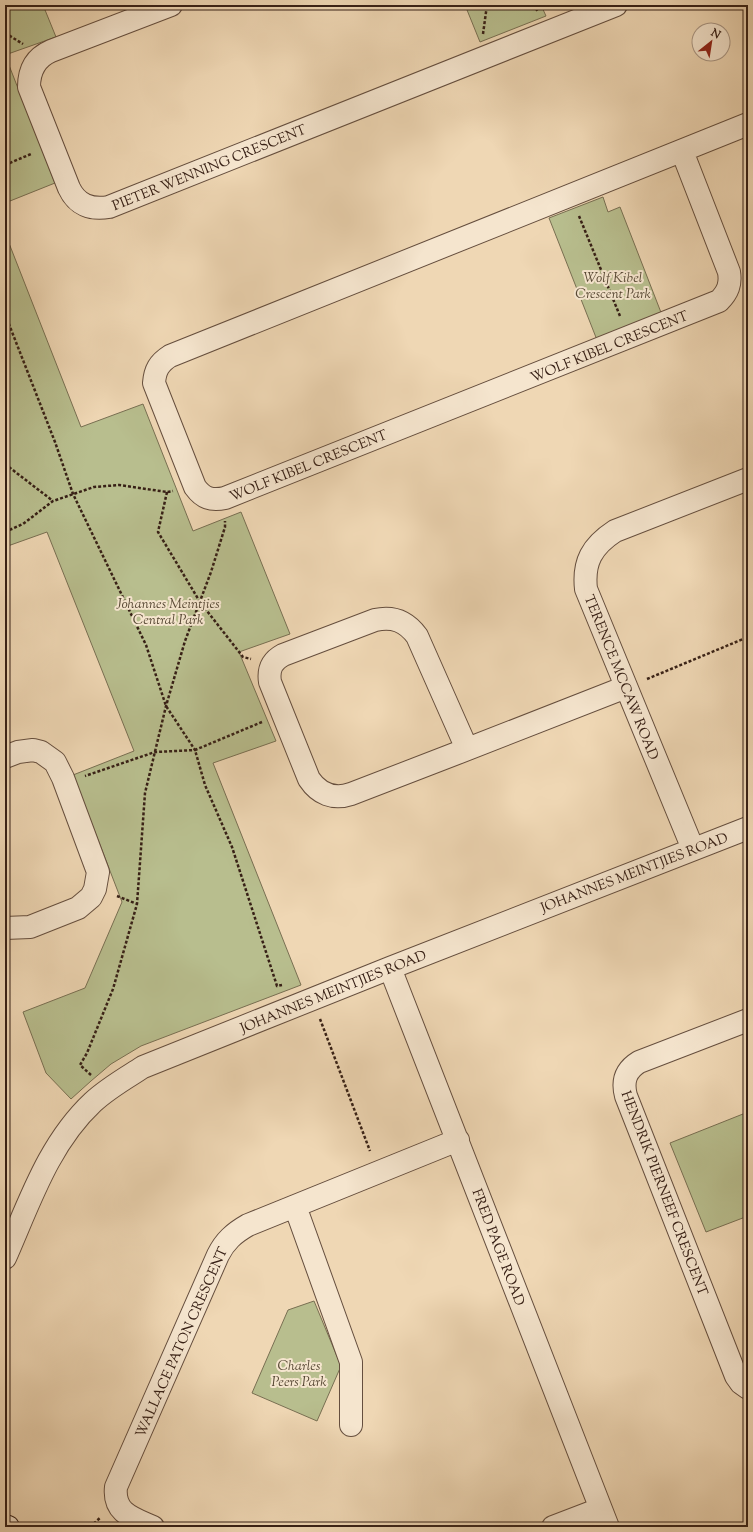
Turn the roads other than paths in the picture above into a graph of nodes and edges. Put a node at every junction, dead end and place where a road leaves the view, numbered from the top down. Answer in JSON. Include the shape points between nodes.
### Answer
{"nodes":[{"id":1,"x":171,"y":5,"type":"edge"},
{"id":2,"x":616,"y":5,"type":"edge"},
{"id":3,"x":748,"y":124,"type":"edge"},
{"id":4,"x":682,"y":151,"type":"junction"},
{"id":5,"x":748,"y":480,"type":"edge"},
{"id":6,"x":626,"y":687,"type":"junction"},
{"id":7,"x":467,"y":749,"type":"junction"},
{"id":8,"x":5,"y":757,"type":"edge"},
{"id":9,"x":748,"y":828,"type":"edge"},
{"id":10,"x":693,"y":849,"type":"junction"},
{"id":11,"x":5,"y":928,"type":"edge"},
{"id":12,"x":390,"y":968,"type":"junction"},
{"id":13,"x":748,"y":1020,"type":"edge"},
{"id":14,"x":458,"y":1140,"type":"junction"},
{"id":15,"x":295,"y":1206,"type":"junction"},
{"id":16,"x":5,"y":1258,"type":"edge"},
{"id":17,"x":748,"y":1388,"type":"edge"},
{"id":18,"x":351,"y":1424,"type":"dead end"},
{"id":19,"x":604,"y":1518,"type":"edge"},
{"id":20,"x":5,"y":1526,"type":"edge"},
{"id":21,"x":8,"y":1527,"type":"edge"},
{"id":22,"x":153,"y":1527,"type":"edge"},
{"id":23,"x":553,"y":1527,"type":"edge"}],
"edges":[{"from":1,"to":2,"type":"street","name":"PIETER WENNING CRESCENT","via":[[51,51],[42,56],[31,70],[29,88],[69,188],[77,200],[91,208],[109,207]]},
{"from":3,"to":4,"type":"street","name":"WOLF KIBEL CRESCENT"},
{"from":4,"to":4,"type":"street","name":"WOLF KIBEL CRESCENT","via":[[729,272],[729,289],[719,301],[225,498],[207,499],[195,487],[154,383],[156,371],[163,360]]},
{"from":5,"to":6,"type":"street","name":"TERENCE MCCAW ROAD","via":[[615,531],[597,545],[591,555],[585,577],[586,589]]},
{"from":6,"to":7,"type":"street"},
{"from":6,"to":10,"type":"street","name":"TERENCE MCCAW ROAD"},
{"from":7,"to":7,"type":"street","via":[[343,797],[326,795],[309,779],[270,682],[270,669],[283,655],[375,620],[399,620],[417,636]]},
{"from":8,"to":11,"type":"street","via":[[26,750],[41,752],[55,762],[98,872],[91,897],[78,908],[30,927]]},
{"from":9,"to":10,"type":"street","name":"JOHANNES MEINTJIES ROAD"},
{"from":10,"to":12,"type":"street","name":"JOHANNES MEINTJIES ROAD"},
{"from":12,"to":14,"type":"street","name":"FRED PAGE ROAD"},
{"from":12,"to":16,"type":"street","name":"JOHANNES MEINTJIES ROAD","via":[[157,1061],[107,1091],[66,1132],[43,1172]]},
{"from":13,"to":17,"type":"street","name":"HENDRIK PIERNEEF CRESCENT","via":[[639,1062],[628,1071],[624,1083],[626,1096],[736,1376]]},
{"from":14,"to":15,"type":"street","name":"WALLACE PATON CRESCENT"},
{"from":14,"to":19,"type":"street","name":"FRED PAGE ROAD"},
{"from":15,"to":18,"type":"street","via":[[351,1362]]},
{"from":15,"to":22,"type":"street","name":"WALLACE PATON CRESCENT","via":[[238,1231],[229,1238],[218,1254],[116,1487],[115,1494],[120,1508],[131,1517]]},
{"from":19,"to":23,"type":"street"},
{"from":20,"to":21,"type":"street"}]}
